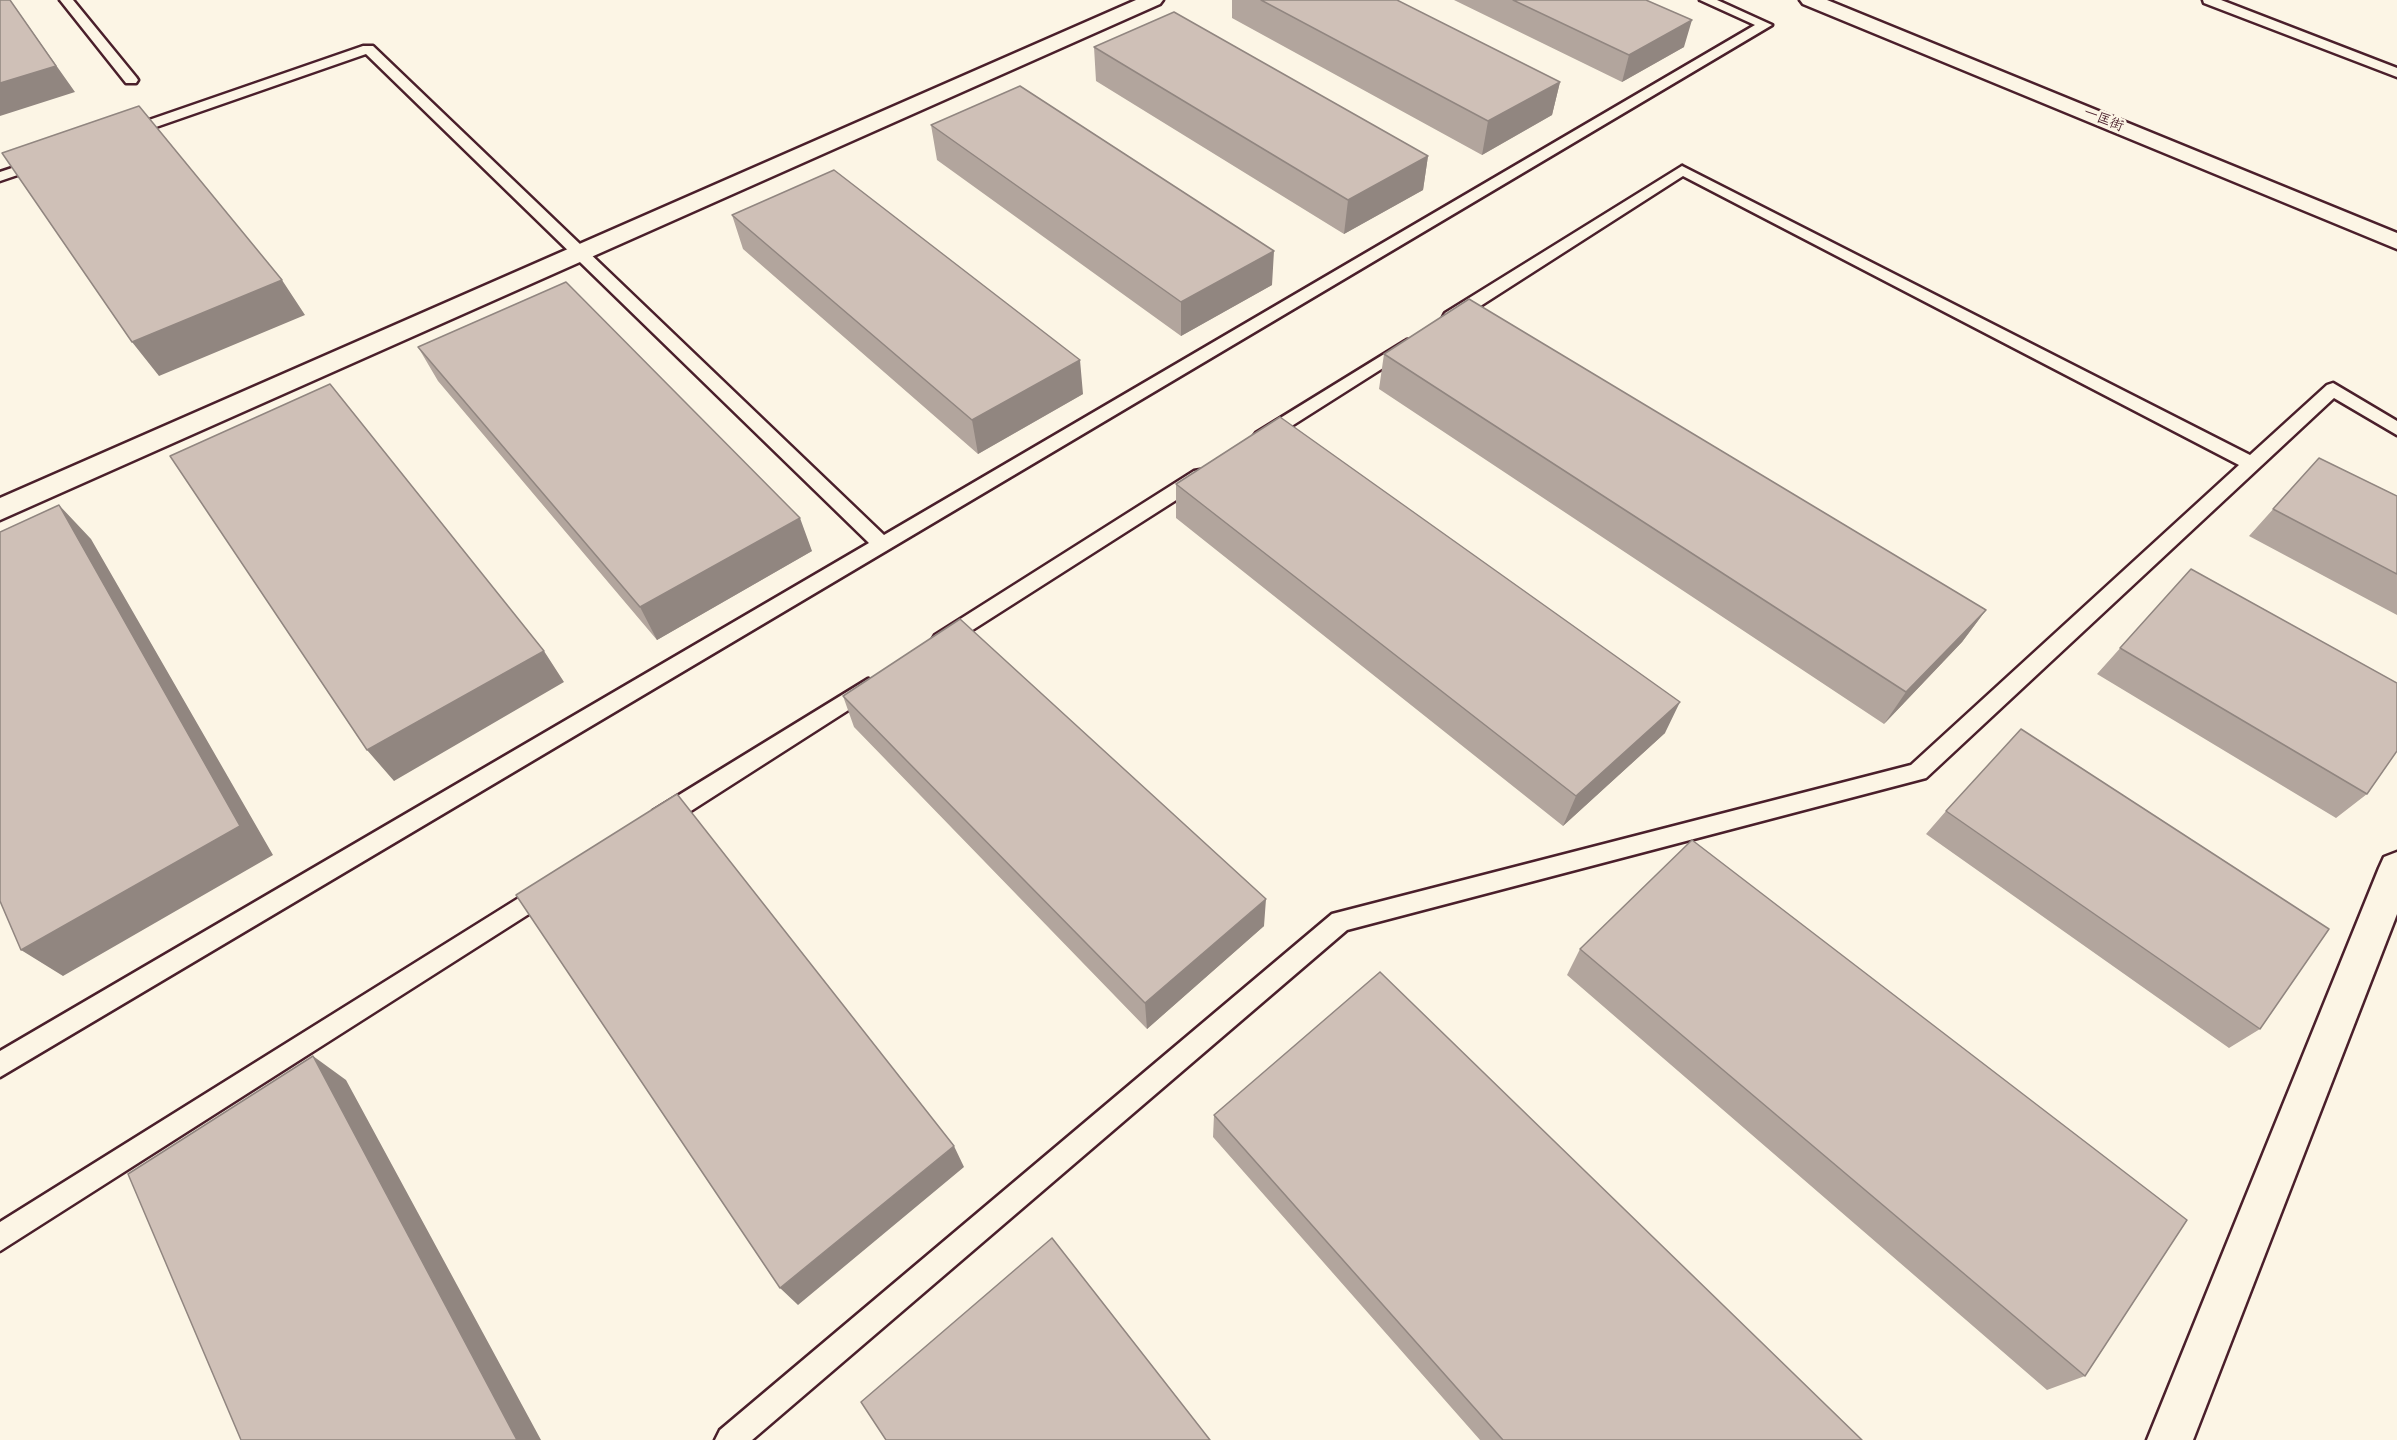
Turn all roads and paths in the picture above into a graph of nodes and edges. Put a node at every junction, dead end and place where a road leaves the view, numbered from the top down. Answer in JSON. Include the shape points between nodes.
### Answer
{"nodes":[{"id":1,"x":66,"y":0,"type":"edge"},
{"id":2,"x":1153,"y":0,"type":"edge"},
{"id":3,"x":1706,"y":0,"type":"edge"},
{"id":4,"x":1810,"y":0,"type":"edge"},
{"id":5,"x":2209,"y":0,"type":"edge"},
{"id":6,"x":2397,"y":73,"type":"edge"},
{"id":7,"x":131,"y":80,"type":"dead end"},
{"id":8,"x":111,"y":138,"type":"edge"},
{"id":9,"x":56,"y":157,"type":"edge"},
{"id":10,"x":0,"y":177,"type":"edge"},
{"id":11,"x":2397,"y":242,"type":"edge"},
{"id":12,"x":579,"y":254,"type":"junction"},
{"id":13,"x":2397,"y":429,"type":"edge"},
{"id":14,"x":1249,"y":445,"type":"edge"},
{"id":15,"x":1219,"y":464,"type":"edge"},
{"id":16,"x":2252,"y":464,"type":"junction"},
{"id":17,"x":0,"y":510,"type":"edge"},
{"id":18,"x":883,"y":545,"type":"junction"},
{"id":19,"x":927,"y":650,"type":"edge"},
{"id":20,"x":886,"y":675,"type":"edge"},
{"id":21,"x":645,"y":829,"type":"edge"},
{"id":22,"x":2397,"y":868,"type":"edge"},
{"id":23,"x":564,"y":880,"type":"edge"},
{"id":24,"x":0,"y":1065,"type":"edge"},
{"id":25,"x":0,"y":1238,"type":"edge"},
{"id":26,"x":730,"y":1440,"type":"edge"},
{"id":27,"x":2170,"y":1440,"type":"edge"}],
"edges":[{"from":1,"to":7,"type":"lane"},
{"from":2,"to":12,"type":"street"},
{"from":3,"to":18,"type":"lane","via":[[1765,26]]},
{"from":4,"to":11,"type":"street","name":"一匡街"},
{"from":5,"to":6,"type":"lane"},
{"from":8,"to":12,"type":"lane","via":[[368,49]]},
{"from":9,"to":10,"type":"lane"},
{"from":12,"to":17,"type":"street"},
{"from":12,"to":18,"type":"lane"},
{"from":13,"to":16,"type":"lane","via":[[2333,389]]},
{"from":14,"to":16,"type":"lane","via":[[1682,170]]},
{"from":15,"to":19,"type":"lane"},
{"from":16,"to":26,"type":"lane","via":[[1918,772],[1340,921]]},
{"from":18,"to":24,"type":"lane"},
{"from":20,"to":21,"type":"lane"},
{"from":22,"to":27,"type":"street"},
{"from":23,"to":25,"type":"lane"}]}
